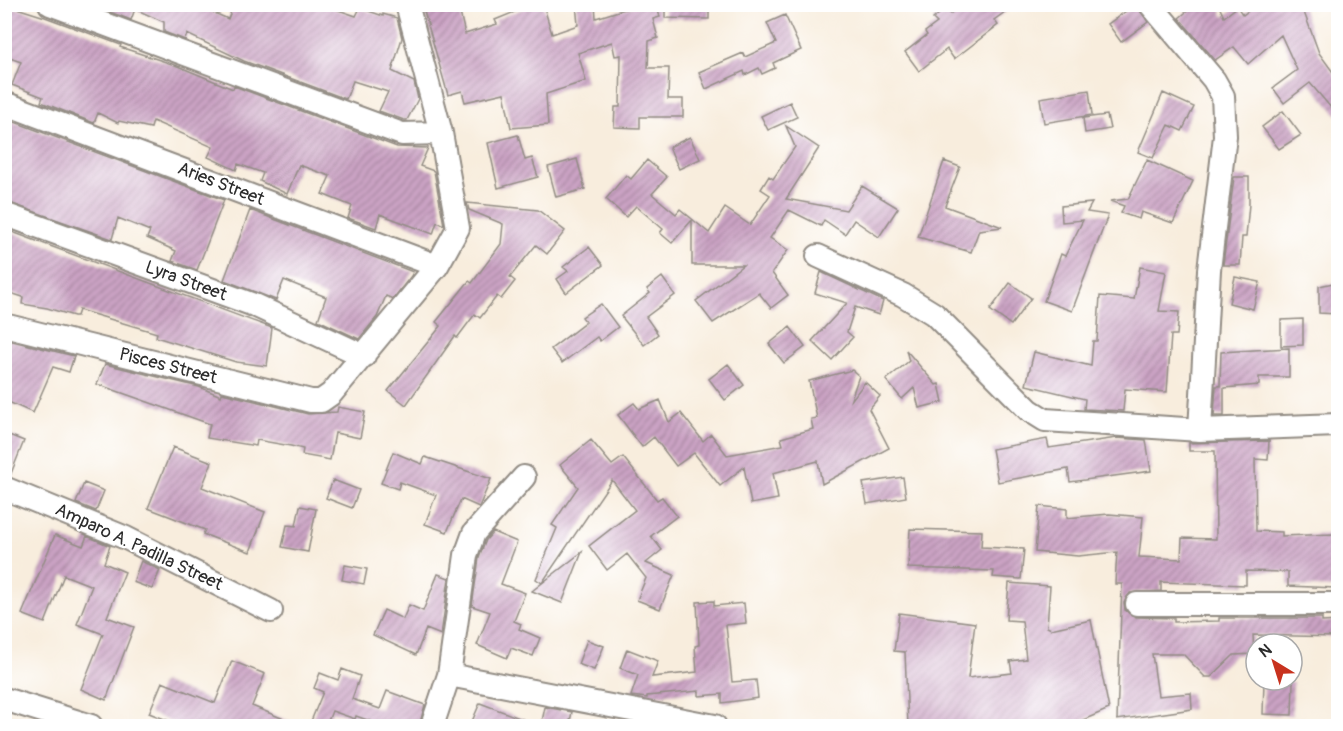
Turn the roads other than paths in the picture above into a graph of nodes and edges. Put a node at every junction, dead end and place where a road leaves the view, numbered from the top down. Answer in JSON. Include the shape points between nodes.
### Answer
{"nodes":[{"id":1,"x":50,"y":4,"type":"edge"},
{"id":2,"x":407,"y":4,"type":"edge"},
{"id":3,"x":1150,"y":4,"type":"edge"},
{"id":4,"x":4,"y":103,"type":"edge"},
{"id":5,"x":441,"y":133,"type":"junction"},
{"id":6,"x":4,"y":214,"type":"edge"},
{"id":7,"x":818,"y":256,"type":"dead end"},
{"id":8,"x":437,"y":266,"type":"junction"},
{"id":9,"x":4,"y":325,"type":"edge"},
{"id":10,"x":364,"y":356,"type":"junction"},
{"id":11,"x":1338,"y":425,"type":"edge"},
{"id":12,"x":1200,"y":429,"type":"junction"},
{"id":13,"x":524,"y":477,"type":"dead end"},
{"id":14,"x":4,"y":488,"type":"edge"},
{"id":15,"x":1137,"y":604,"type":"dead end"},
{"id":16,"x":1338,"y":604,"type":"edge"},
{"id":17,"x":270,"y":611,"type":"dead end"},
{"id":18,"x":449,"y":675,"type":"junction"},
{"id":19,"x":4,"y":699,"type":"edge"},
{"id":20,"x":90,"y":726,"type":"edge"},
{"id":21,"x":432,"y":726,"type":"edge"},
{"id":22,"x":715,"y":726,"type":"edge"}],
"edges":[{"from":1,"to":5,"type":"street","via":[[402,134]]},
{"from":2,"to":5,"type":"street"},
{"from":3,"to":12,"type":"street","via":[[1223,96],[1225,136],[1209,270]]},
{"from":4,"to":8,"type":"street","name":"Aries Street"},
{"from":5,"to":8,"type":"street","via":[[458,228]]},
{"from":6,"to":10,"type":"street","name":"Lyra Street","via":[[254,305]]},
{"from":7,"to":12,"type":"street","via":[[903,295],[934,314],[1029,410],[1045,420]]},
{"from":8,"to":10,"type":"street"},
{"from":9,"to":10,"type":"street","name":"Pisces Street","via":[[311,401],[331,394]]},
{"from":11,"to":12,"type":"street"},
{"from":13,"to":18,"type":"street","via":[[474,533],[466,555]]},
{"from":14,"to":17,"type":"street","name":"Amparo A. Padilla Street","via":[[126,538]]},
{"from":15,"to":16,"type":"street"},
{"from":18,"to":21,"type":"street"},
{"from":18,"to":22,"type":"street"},
{"from":19,"to":20,"type":"street"}]}
